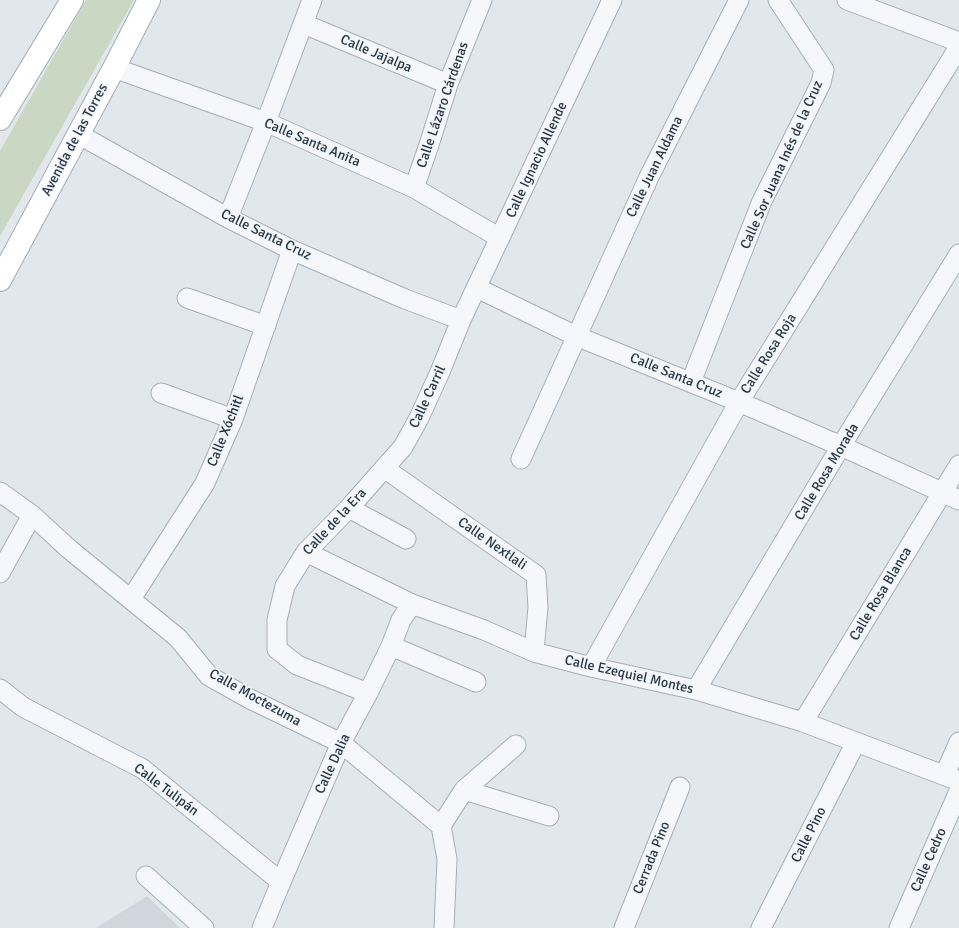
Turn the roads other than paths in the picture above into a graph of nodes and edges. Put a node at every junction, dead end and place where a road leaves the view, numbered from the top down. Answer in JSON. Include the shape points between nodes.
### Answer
{"nodes":[{"id":1,"x":72,"y":0,"type":"edge"},
{"id":2,"x":149,"y":0,"type":"edge"},
{"id":3,"x":312,"y":0,"type":"edge"},
{"id":4,"x":482,"y":0,"type":"edge"},
{"id":5,"x":612,"y":0,"type":"edge"},
{"id":6,"x":739,"y":0,"type":"edge"},
{"id":7,"x":778,"y":0,"type":"edge"},
{"id":8,"x":847,"y":0,"type":"edge"},
{"id":9,"x":304,"y":24,"type":"junction"},
{"id":10,"x":959,"y":42,"type":"edge"},
{"id":11,"x":959,"y":47,"type":"edge"},
{"id":12,"x":114,"y":68,"type":"junction"},
{"id":13,"x":448,"y":84,"type":"junction"},
{"id":14,"x":0,"y":119,"type":"edge"},
{"id":15,"x":266,"y":122,"type":"junction"},
{"id":16,"x":78,"y":134,"type":"junction"},
{"id":17,"x":414,"y":188,"type":"junction"},
{"id":18,"x":228,"y":218,"type":"junction"},
{"id":19,"x":500,"y":238,"type":"junction"},
{"id":20,"x":292,"y":250,"type":"junction"},
{"id":21,"x":959,"y":254,"type":"edge"},
{"id":22,"x":0,"y":280,"type":"edge"},
{"id":23,"x":476,"y":288,"type":"junction"},
{"id":24,"x":187,"y":298,"type":"dead end"},
{"id":25,"x":461,"y":320,"type":"junction"},
{"id":26,"x":266,"y":326,"type":"junction"},
{"id":27,"x":576,"y":336,"type":"junction"},
{"id":28,"x":691,"y":382,"type":"junction"},
{"id":29,"x":161,"y":393,"type":"dead end"},
{"id":30,"x":738,"y":402,"type":"junction"},
{"id":31,"x":232,"y":419,"type":"junction"},
{"id":32,"x":842,"y":446,"type":"junction"},
{"id":33,"x":521,"y":459,"type":"dead end"},
{"id":34,"x":959,"y":465,"type":"edge"},
{"id":35,"x":384,"y":468,"type":"junction"},
{"id":36,"x":0,"y":492,"type":"edge"},
{"id":37,"x":951,"y":496,"type":"edge"},
{"id":38,"x":349,"y":508,"type":"junction"},
{"id":39,"x":32,"y":515,"type":"junction"},
{"id":40,"x":406,"y":539,"type":"dead end"},
{"id":41,"x":306,"y":552,"type":"junction"},
{"id":42,"x":0,"y":573,"type":"edge"},
{"id":43,"x":131,"y":599,"type":"junction"},
{"id":44,"x":412,"y":604,"type":"junction"},
{"id":45,"x":391,"y":646,"type":"junction"},
{"id":46,"x":534,"y":652,"type":"junction"},
{"id":47,"x":591,"y":668,"type":"junction"},
{"id":48,"x":476,"y":682,"type":"dead end"},
{"id":49,"x":0,"y":689,"type":"edge"},
{"id":50,"x":696,"y":690,"type":"junction"},
{"id":51,"x":368,"y":693,"type":"junction"},
{"id":52,"x":803,"y":722,"type":"junction"},
{"id":53,"x":856,"y":742,"type":"junction"},
{"id":54,"x":959,"y":742,"type":"edge"},
{"id":55,"x":341,"y":743,"type":"junction"},
{"id":56,"x":516,"y":745,"type":"dead end"},
{"id":57,"x":952,"y":778,"type":"edge"},
{"id":58,"x":680,"y":787,"type":"dead end"},
{"id":59,"x":464,"y":790,"type":"junction"},
{"id":60,"x":959,"y":791,"type":"edge"},
{"id":61,"x":549,"y":816,"type":"dead end"},
{"id":62,"x":441,"y":826,"type":"junction"},
{"id":63,"x":146,"y":876,"type":"dead end"},
{"id":64,"x":281,"y":882,"type":"junction"},
{"id":65,"x":204,"y":928,"type":"edge"},
{"id":66,"x":262,"y":928,"type":"edge"},
{"id":67,"x":444,"y":928,"type":"edge"},
{"id":68,"x":624,"y":928,"type":"edge"},
{"id":69,"x":761,"y":928,"type":"edge"},
{"id":70,"x":899,"y":928,"type":"edge"}],
"edges":[{"from":1,"to":14,"type":"main road"},
{"from":2,"to":12,"type":"main road","name":"Avenida de las Torres"},
{"from":3,"to":9,"type":"street"},
{"from":4,"to":13,"type":"street","name":"Calle Lázaro Cárdenas"},
{"from":5,"to":19,"type":"street","name":"Calle Ignacio Allende"},
{"from":6,"to":27,"type":"street","name":"Calle Juan Aldama","via":[[649,176]]},
{"from":7,"to":28,"type":"street","name":"Calle Sor Juana Inés de la Cruz","via":[[824,70],[821,83],[762,201]]},
{"from":8,"to":10,"type":"street"},
{"from":9,"to":13,"type":"street","name":"Calle Jajalpa"},
{"from":9,"to":15,"type":"street"},
{"from":11,"to":30,"type":"street","name":"Calle Rosa Roja"},
{"from":12,"to":15,"type":"street","name":"Calle Santa Anita"},
{"from":12,"to":16,"type":"main road","name":"Avenida de las Torres"},
{"from":13,"to":17,"type":"street","name":"Calle Lázaro Cárdenas"},
{"from":15,"to":17,"type":"street","name":"Calle Santa Anita"},
{"from":15,"to":18,"type":"street"},
{"from":16,"to":18,"type":"street","name":"Calle Santa Cruz"},
{"from":16,"to":22,"type":"main road","name":"Avenida de las Torres"},
{"from":17,"to":19,"type":"street","name":"Calle Santa Anita"},
{"from":18,"to":20,"type":"street","name":"Calle Santa Cruz"},
{"from":19,"to":23,"type":"street","name":"Calle Ignacio Allende"},
{"from":20,"to":25,"type":"street","name":"Calle Santa Cruz","via":[[405,299]]},
{"from":20,"to":26,"type":"street","name":"Calle Xóchitl"},
{"from":21,"to":32,"type":"street","name":"Calle Rosa Morada"},
{"from":23,"to":25,"type":"street","name":"Calle Ignacio Allende"},
{"from":23,"to":27,"type":"street","name":"Calle Santa Cruz"},
{"from":24,"to":26,"type":"street"},
{"from":25,"to":35,"type":"street","name":"Calle Carril","via":[[419,418],[403,447]]},
{"from":26,"to":31,"type":"street","name":"Calle Xóchitl"},
{"from":27,"to":28,"type":"street","name":"Calle Santa Cruz"},
{"from":27,"to":33,"type":"street","name":"Calle Juan Aldama"},
{"from":28,"to":30,"type":"street","name":"Calle Santa Cruz"},
{"from":29,"to":31,"type":"street"},
{"from":30,"to":32,"type":"street","name":"Calle Santa Cruz"},
{"from":30,"to":47,"type":"street","name":"Calle Rosa Roja"},
{"from":31,"to":43,"type":"street","name":"Calle Xóchitl","via":[[205,483]]},
{"from":32,"to":37,"type":"street","name":"Calle Santa Cruz"},
{"from":32,"to":50,"type":"street","name":"Calle Rosa Morada"},
{"from":34,"to":37,"type":"street","name":"Calle Rosa Blanca"},
{"from":35,"to":38,"type":"street","name":"Calle de la Era"},
{"from":35,"to":46,"type":"street","name":"Calle Nextlali","via":[[536,575],[538,607]]},
{"from":36,"to":39,"type":"street","name":"Calle Moctezuma"},
{"from":37,"to":52,"type":"street","name":"Calle Rosa Blanca"},
{"from":38,"to":40,"type":"street"},
{"from":38,"to":41,"type":"street","name":"Calle de la Era"},
{"from":39,"to":42,"type":"street"},
{"from":39,"to":43,"type":"street","name":"Calle Moctezuma"},
{"from":41,"to":44,"type":"street","name":"Calle Ezequiel Montes"},
{"from":41,"to":51,"type":"street","name":"Calle de la Era","via":[[285,586],[277,620],[277,649],[297,665]]},
{"from":43,"to":55,"type":"street","name":"Calle Moctezuma","via":[[178,638],[209,676]]},
{"from":44,"to":45,"type":"street","name":"Calle Dalia","via":[[401,620]]},
{"from":44,"to":46,"type":"street","name":"Calle Ezequiel Montes","via":[[484,630]]},
{"from":45,"to":48,"type":"street"},
{"from":45,"to":51,"type":"street","name":"Calle Dalia"},
{"from":46,"to":47,"type":"street","name":"Calle Ezequiel Montes"},
{"from":47,"to":50,"type":"street","name":"Calle Ezequiel Montes"},
{"from":49,"to":64,"type":"street","name":"Calle Tulipán","via":[[23,707],[143,769]]},
{"from":50,"to":52,"type":"street","name":"Calle Ezequiel Montes"},
{"from":51,"to":55,"type":"street","name":"Calle Dalia"},
{"from":52,"to":53,"type":"street","name":"Calle Ezequiel Montes"},
{"from":53,"to":57,"type":"street","name":"Calle Ezequiel Montes"},
{"from":53,"to":69,"type":"street","name":"Calle Pino"},
{"from":54,"to":57,"type":"street"},
{"from":55,"to":62,"type":"street","name":"Calle Moctezuma"},
{"from":55,"to":64,"type":"street","name":"Calle Dalia"},
{"from":56,"to":59,"type":"street"},
{"from":58,"to":68,"type":"street","name":"Cerrada Pino"},
{"from":59,"to":61,"type":"street"},
{"from":59,"to":62,"type":"street"},
{"from":60,"to":70,"type":"street","name":"Calle Cedro"},
{"from":62,"to":67,"type":"street","via":[[447,859]]},
{"from":63,"to":65,"type":"street"},
{"from":64,"to":66,"type":"street","name":"Calle Dalia"}]}
